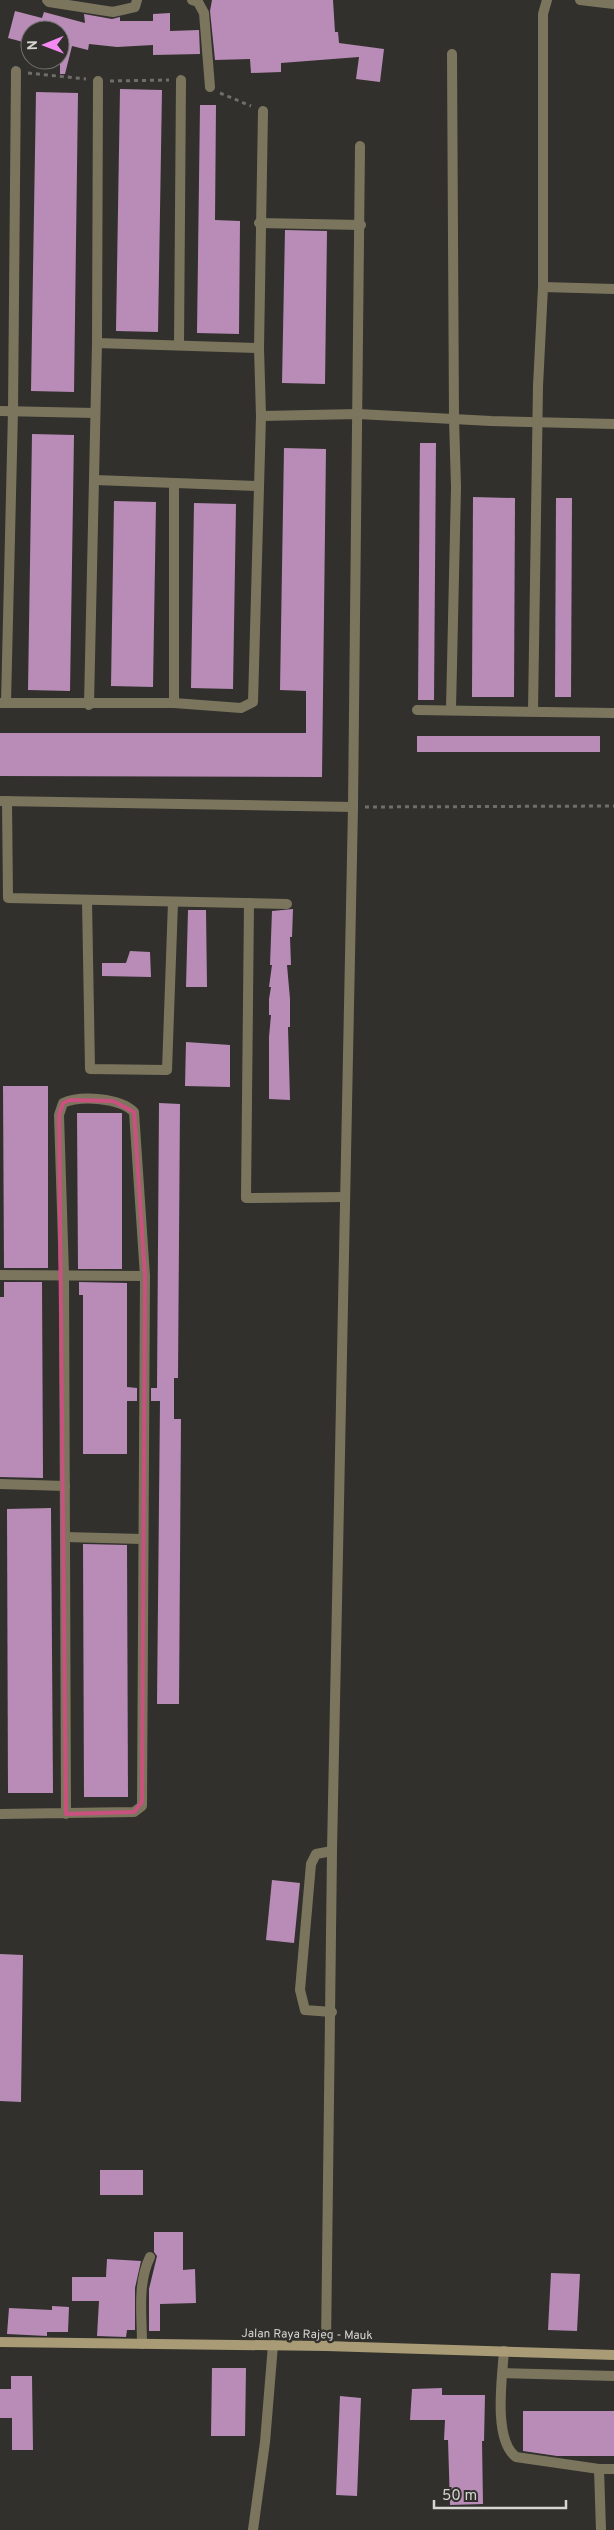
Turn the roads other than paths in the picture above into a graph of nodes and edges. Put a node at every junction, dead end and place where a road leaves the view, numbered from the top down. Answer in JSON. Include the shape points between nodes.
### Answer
{"nodes":[{"id":1,"x":47,"y":0,"type":"edge"},
{"id":2,"x":137,"y":0,"type":"edge"},
{"id":3,"x":192,"y":0,"type":"edge"},
{"id":4,"x":548,"y":0,"type":"edge"},
{"id":5,"x":580,"y":0,"type":"edge"},
{"id":6,"x":614,"y":4,"type":"edge"},
{"id":7,"x":452,"y":54,"type":"dead end"},
{"id":8,"x":16,"y":71,"type":"dead end"},
{"id":9,"x":181,"y":80,"type":"dead end"},
{"id":10,"x":98,"y":81,"type":"dead end"},
{"id":11,"x":210,"y":87,"type":"road end"},
{"id":12,"x":263,"y":111,"type":"road end"},
{"id":13,"x":360,"y":146,"type":"dead end"},
{"id":14,"x":259,"y":224,"type":"junction"},
{"id":15,"x":361,"y":225,"type":"junction"},
{"id":16,"x":542,"y":287,"type":"junction"},
{"id":17,"x":614,"y":289,"type":"edge"},
{"id":18,"x":98,"y":343,"type":"junction"},
{"id":19,"x":179,"y":346,"type":"junction"},
{"id":20,"x":259,"y":348,"type":"junction"},
{"id":21,"x":0,"y":411,"type":"edge"},
{"id":22,"x":13,"y":411,"type":"junction"},
{"id":23,"x":95,"y":412,"type":"junction"},
{"id":24,"x":358,"y":414,"type":"junction"},
{"id":25,"x":261,"y":416,"type":"junction"},
{"id":26,"x":454,"y":419,"type":"junction"},
{"id":27,"x":538,"y":422,"type":"junction"},
{"id":28,"x":614,"y":424,"type":"edge"},
{"id":29,"x":95,"y":480,"type":"junction"},
{"id":30,"x":174,"y":483,"type":"junction"},
{"id":31,"x":259,"y":486,"type":"junction"},
{"id":32,"x":3,"y":703,"type":"edge"},
{"id":33,"x":174,"y":703,"type":"junction"},
{"id":34,"x":89,"y":705,"type":"junction"},
{"id":35,"x":452,"y":709,"type":"junction"},
{"id":36,"x":416,"y":710,"type":"dead end"},
{"id":37,"x":534,"y":711,"type":"junction"},
{"id":38,"x":614,"y":712,"type":"edge"},
{"id":39,"x":4,"y":801,"type":"edge"},
{"id":40,"x":353,"y":806,"type":"junction"},
{"id":41,"x":87,"y":900,"type":"junction"},
{"id":42,"x":173,"y":902,"type":"junction"},
{"id":43,"x":249,"y":903,"type":"junction"},
{"id":44,"x":287,"y":904,"type":"dead end"},
{"id":45,"x":345,"y":1197,"type":"junction"},
{"id":46,"x":0,"y":1275,"type":"edge"},
{"id":47,"x":64,"y":1275,"type":"junction"},
{"id":48,"x":145,"y":1276,"type":"junction"},
{"id":49,"x":0,"y":1484,"type":"edge"},
{"id":50,"x":65,"y":1486,"type":"junction"},
{"id":51,"x":65,"y":1537,"type":"junction"},
{"id":52,"x":142,"y":1539,"type":"junction"},
{"id":53,"x":0,"y":1814,"type":"edge"},
{"id":54,"x":66,"y":1814,"type":"junction"},
{"id":55,"x":332,"y":1851,"type":"junction"},
{"id":56,"x":332,"y":2012,"type":"junction"},
{"id":57,"x":150,"y":2257,"type":"dead end"},
{"id":58,"x":0,"y":2342,"type":"edge"},
{"id":59,"x":142,"y":2344,"type":"junction"},
{"id":60,"x":274,"y":2345,"type":"junction"},
{"id":61,"x":326,"y":2346,"type":"junction"},
{"id":62,"x":504,"y":2351,"type":"junction"},
{"id":63,"x":614,"y":2355,"type":"edge"},
{"id":64,"x":502,"y":2373,"type":"junction"},
{"id":65,"x":614,"y":2376,"type":"edge"},
{"id":66,"x":599,"y":2469,"type":"junction"},
{"id":67,"x":614,"y":2469,"type":"edge"},
{"id":68,"x":253,"y":2530,"type":"edge"},
{"id":69,"x":601,"y":2530,"type":"edge"}],
"edges":[{"from":1,"to":2,"type":"street","via":[[113,12],[134,7]]},
{"from":3,"to":11,"type":"street","via":[[198,2],[204,13]]},
{"from":4,"to":16,"type":"street","via":[[543,14]]},
{"from":5,"to":6,"type":"street"},
{"from":7,"to":26,"type":"street"},
{"from":8,"to":22,"type":"street"},
{"from":9,"to":19,"type":"street"},
{"from":10,"to":18,"type":"street"},
{"from":12,"to":14,"type":"street"},
{"from":13,"to":15,"type":"street"},
{"from":14,"to":15,"type":"street"},
{"from":14,"to":20,"type":"street"},
{"from":15,"to":24,"type":"street"},
{"from":16,"to":17,"type":"street"},
{"from":16,"to":27,"type":"street"},
{"from":18,"to":19,"type":"street"},
{"from":18,"to":23,"type":"street"},
{"from":19,"to":20,"type":"street"},
{"from":20,"to":25,"type":"street"},
{"from":21,"to":22,"type":"street"},
{"from":22,"to":23,"type":"street"},
{"from":22,"to":32,"type":"street"},
{"from":23,"to":29,"type":"street"},
{"from":24,"to":25,"type":"street"},
{"from":24,"to":26,"type":"street"},
{"from":24,"to":40,"type":"street"},
{"from":25,"to":31,"type":"street"},
{"from":26,"to":27,"type":"street"},
{"from":26,"to":35,"type":"street"},
{"from":27,"to":28,"type":"street"},
{"from":27,"to":37,"type":"street"},
{"from":29,"to":30,"type":"street"},
{"from":29,"to":34,"type":"street"},
{"from":30,"to":31,"type":"street"},
{"from":30,"to":33,"type":"street"},
{"from":31,"to":33,"type":"street","via":[[253,702],[241,708]]},
{"from":32,"to":34,"type":"street"},
{"from":33,"to":34,"type":"street"},
{"from":35,"to":36,"type":"street"},
{"from":35,"to":37,"type":"street"},
{"from":37,"to":38,"type":"street"},
{"from":39,"to":40,"type":"street"},
{"from":39,"to":41,"type":"street","via":[[8,898]]},
{"from":40,"to":45,"type":"street"},
{"from":41,"to":42,"type":"street"},
{"from":41,"to":42,"type":"street","via":[[90,1069],[168,1070]]},
{"from":42,"to":43,"type":"street"},
{"from":43,"to":44,"type":"street"},
{"from":43,"to":45,"type":"street","via":[[246,1198]]},
{"from":45,"to":55,"type":"street"},
{"from":46,"to":47,"type":"street"},
{"from":47,"to":48,"type":"street"},
{"from":47,"to":48,"type":"street","via":[[60,1108],[70,1100],[102,1100],[122,1103],[134,1112]]},
{"from":47,"to":50,"type":"street"},
{"from":48,"to":52,"type":"street"},
{"from":49,"to":50,"type":"street"},
{"from":50,"to":51,"type":"street"},
{"from":51,"to":52,"type":"street"},
{"from":51,"to":54,"type":"street"},
{"from":52,"to":54,"type":"street","via":[[142,1806],[134,1812]]},
{"from":53,"to":54,"type":"street"},
{"from":55,"to":56,"type":"street"},
{"from":55,"to":56,"type":"street","via":[[316,1854],[312,1864],[300,1990],[305,2010]]},
{"from":56,"to":61,"type":"street"},
{"from":57,"to":59,"type":"street","via":[[143,2271],[141,2289]]},
{"from":58,"to":59,"type":"main road","name":"Jalan Raya Rajeg - Mauk"},
{"from":59,"to":60,"type":"main road","name":"Jalan Raya Rajeg - Mauk"},
{"from":60,"to":61,"type":"main road","name":"Jalan Raya Rajeg - Mauk"},
{"from":60,"to":68,"type":"street"},
{"from":61,"to":62,"type":"main road","name":"Jalan Raya Rajeg - Mauk"},
{"from":62,"to":63,"type":"main road","name":"Jalan Raya Rajeg - Mauk"},
{"from":62,"to":64,"type":"street"},
{"from":64,"to":65,"type":"street"},
{"from":64,"to":66,"type":"street","via":[[502,2433],[508,2452],[516,2458]]},
{"from":66,"to":67,"type":"street"},
{"from":66,"to":69,"type":"street"}]}
